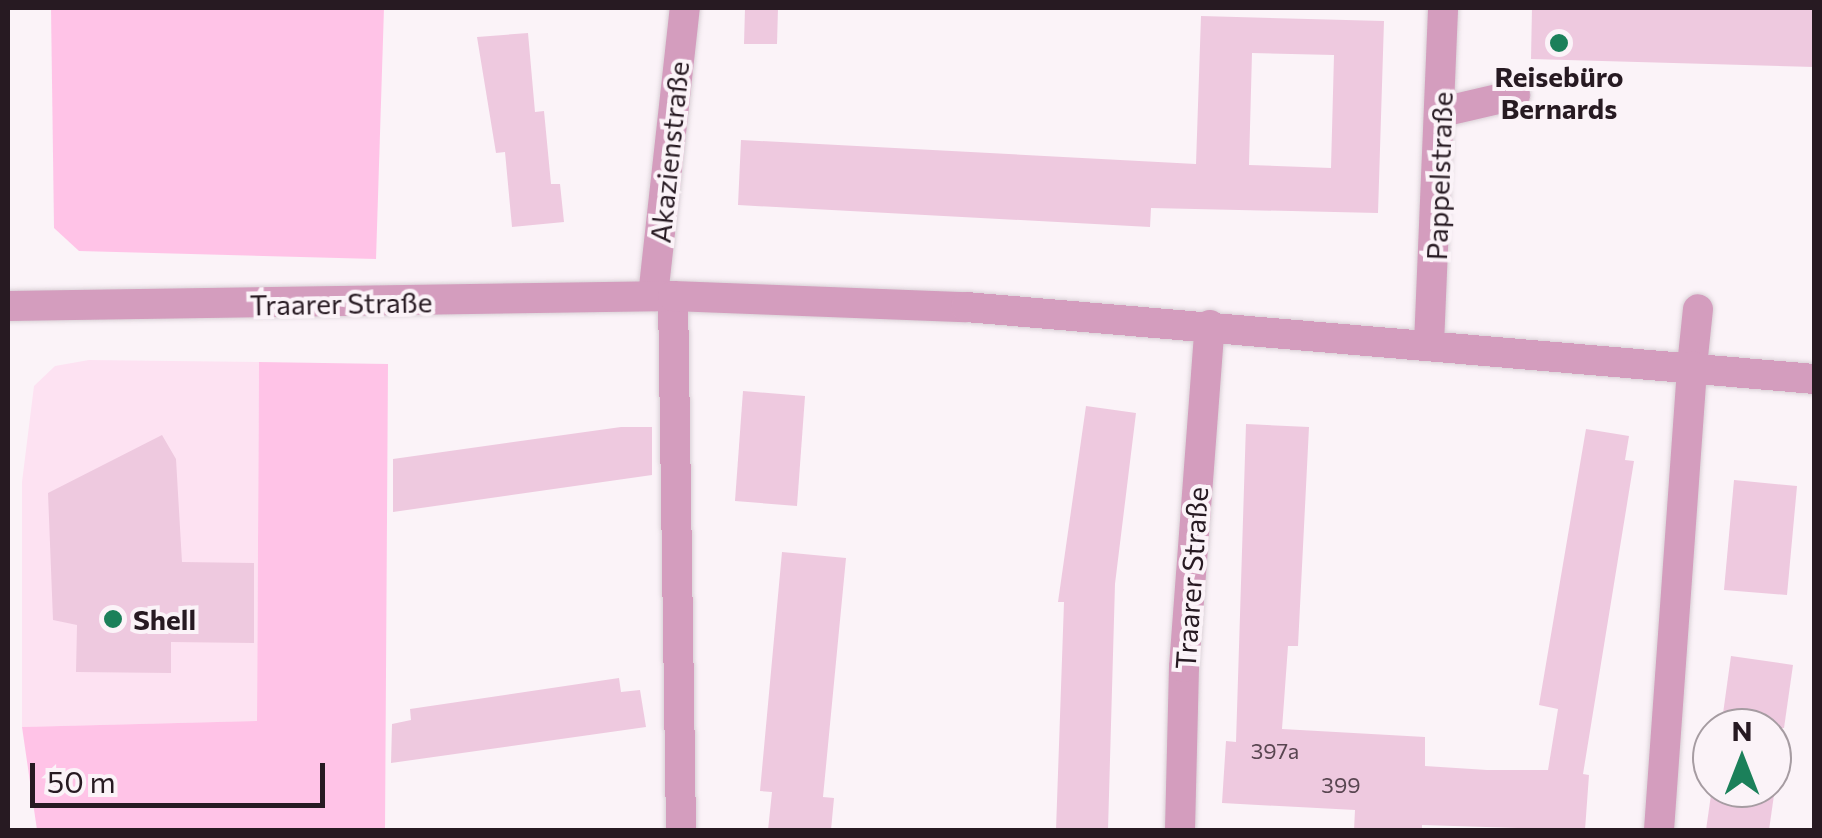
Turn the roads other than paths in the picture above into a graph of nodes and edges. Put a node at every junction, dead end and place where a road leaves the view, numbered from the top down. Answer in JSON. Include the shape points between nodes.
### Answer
{"nodes":[{"id":1,"x":685,"y":8,"type":"edge"},
{"id":2,"x":1443,"y":8,"type":"edge"},
{"id":3,"x":1516,"y":95,"type":"dead end"},
{"id":4,"x":1442,"y":112,"type":"junction"},
{"id":5,"x":663,"y":296,"type":"junction"},
{"id":6,"x":8,"y":306,"type":"edge"},
{"id":7,"x":1698,"y":310,"type":"dead end"},
{"id":8,"x":1210,"y":325,"type":"junction"},
{"id":9,"x":1428,"y":344,"type":"junction"},
{"id":10,"x":1692,"y":366,"type":"junction"},
{"id":11,"x":1814,"y":378,"type":"edge"},
{"id":12,"x":680,"y":830,"type":"edge"},
{"id":13,"x":1180,"y":830,"type":"edge"},
{"id":14,"x":1659,"y":830,"type":"edge"}],
"edges":[{"from":1,"to":5,"type":"street","name":"Akazienstraße"},
{"from":2,"to":4,"type":"street","name":"Pappelstraße"},
{"from":3,"to":4,"type":"street"},
{"from":4,"to":9,"type":"street","name":"Pappelstraße"},
{"from":5,"to":6,"type":"street","name":"Traarer Straße"},
{"from":5,"to":8,"type":"street","name":"Traarer Straße"},
{"from":5,"to":12,"type":"street"},
{"from":7,"to":10,"type":"street"},
{"from":8,"to":9,"type":"street","name":"Traarer Straße"},
{"from":8,"to":13,"type":"street","name":"Traarer Straße","via":[[1184,668]]},
{"from":9,"to":10,"type":"street","name":"Traarer Straße"},
{"from":10,"to":11,"type":"street","name":"Traarer Straße"},
{"from":10,"to":14,"type":"street"}]}
